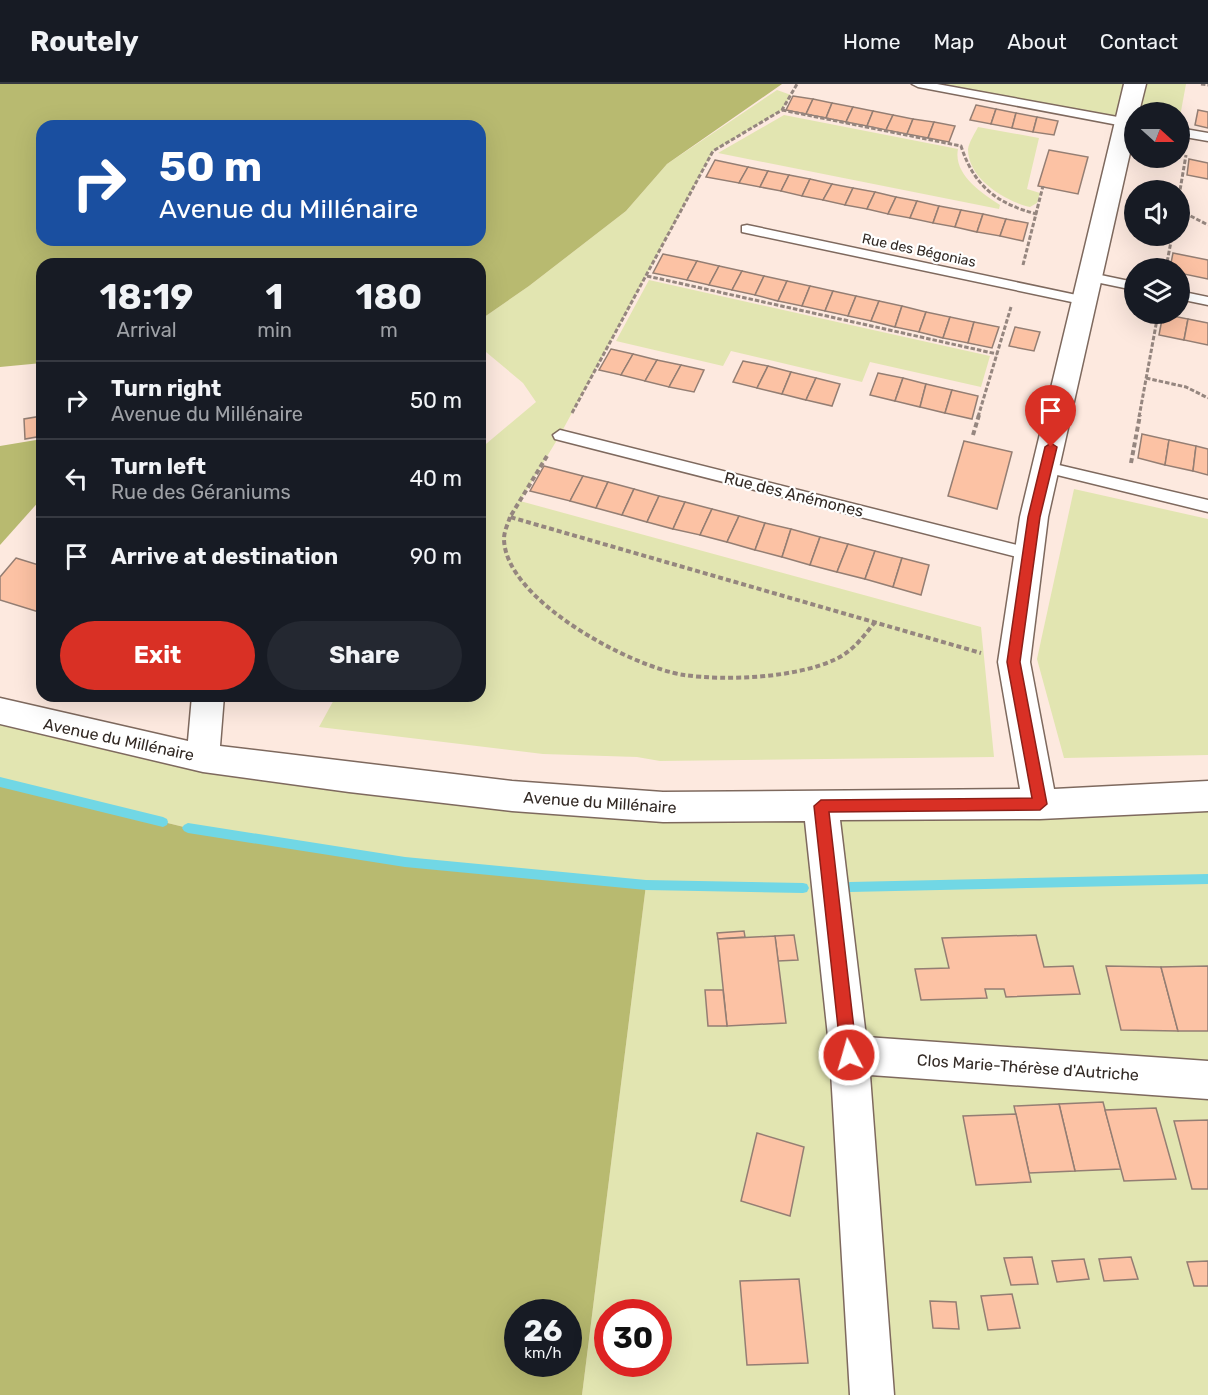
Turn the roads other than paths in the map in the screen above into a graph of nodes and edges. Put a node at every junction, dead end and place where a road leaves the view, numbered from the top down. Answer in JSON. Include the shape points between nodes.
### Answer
{"nodes":[{"id":1,"x":918,"y":84,"type":"edge"},
{"id":2,"x":1135,"y":84,"type":"edge"},
{"id":3,"x":1133,"y":102,"type":"edge"},
{"id":4,"x":1124,"y":122,"type":"edge"},
{"id":5,"x":1190,"y":134,"type":"edge"},
{"id":6,"x":1208,"y":137,"type":"edge"},
{"id":7,"x":1124,"y":147,"type":"edge"},
{"id":8,"x":747,"y":229,"type":"dead end"},
{"id":9,"x":1124,"y":287,"type":"edge"},
{"id":10,"x":1089,"y":289,"type":"junction"},
{"id":11,"x":1190,"y":297,"type":"edge"},
{"id":12,"x":1208,"y":301,"type":"edge"},
{"id":13,"x":560,"y":435,"type":"road end"},
{"id":14,"x":1046,"y":467,"type":"junction"},
{"id":15,"x":1208,"y":506,"type":"edge"},
{"id":16,"x":1029,"y":554,"type":"junction"},
{"id":17,"x":208,"y":702,"type":"edge"},
{"id":18,"x":0,"y":711,"type":"edge"},
{"id":19,"x":203,"y":758,"type":"junction"},
{"id":20,"x":1208,"y":796,"type":"edge"},
{"id":21,"x":1040,"y":804,"type":"junction"},
{"id":22,"x":821,"y":806,"type":"junction"},
{"id":23,"x":849,"y":1055,"type":"junction"},
{"id":24,"x":1208,"y":1080,"type":"edge"},
{"id":25,"x":872,"y":1395,"type":"edge"}],
"edges":[{"from":1,"to":4,"type":"lane"},
{"from":2,"to":3,"type":"street"},
{"from":5,"to":6,"type":"lane"},
{"from":7,"to":10,"type":"street"},
{"from":8,"to":10,"type":"lane","name":"Rue des Bégonias"},
{"from":9,"to":10,"type":"lane","name":"Rue des Bégonias"},
{"from":10,"to":14,"type":"street"},
{"from":11,"to":12,"type":"lane"},
{"from":13,"to":16,"type":"lane","name":"Rue des Anémones"},
{"from":14,"to":15,"type":"lane"},
{"from":14,"to":16,"type":"street"},
{"from":16,"to":21,"type":"street","via":[[1014,662]]},
{"from":17,"to":19,"type":"street"},
{"from":18,"to":19,"type":"street","name":"Avenue du Millénaire"},
{"from":19,"to":22,"type":"street","name":"Avenue du Millénaire","via":[[512,796],[663,807]]},
{"from":20,"to":21,"type":"street","name":"Avenue du Millénaire"},
{"from":21,"to":22,"type":"street","name":"Avenue du Millénaire"},
{"from":22,"to":23,"type":"street"},
{"from":23,"to":24,"type":"street","name":"Clos Marie-Thérèse d'Autriche"},
{"from":23,"to":25,"type":"street"}]}
